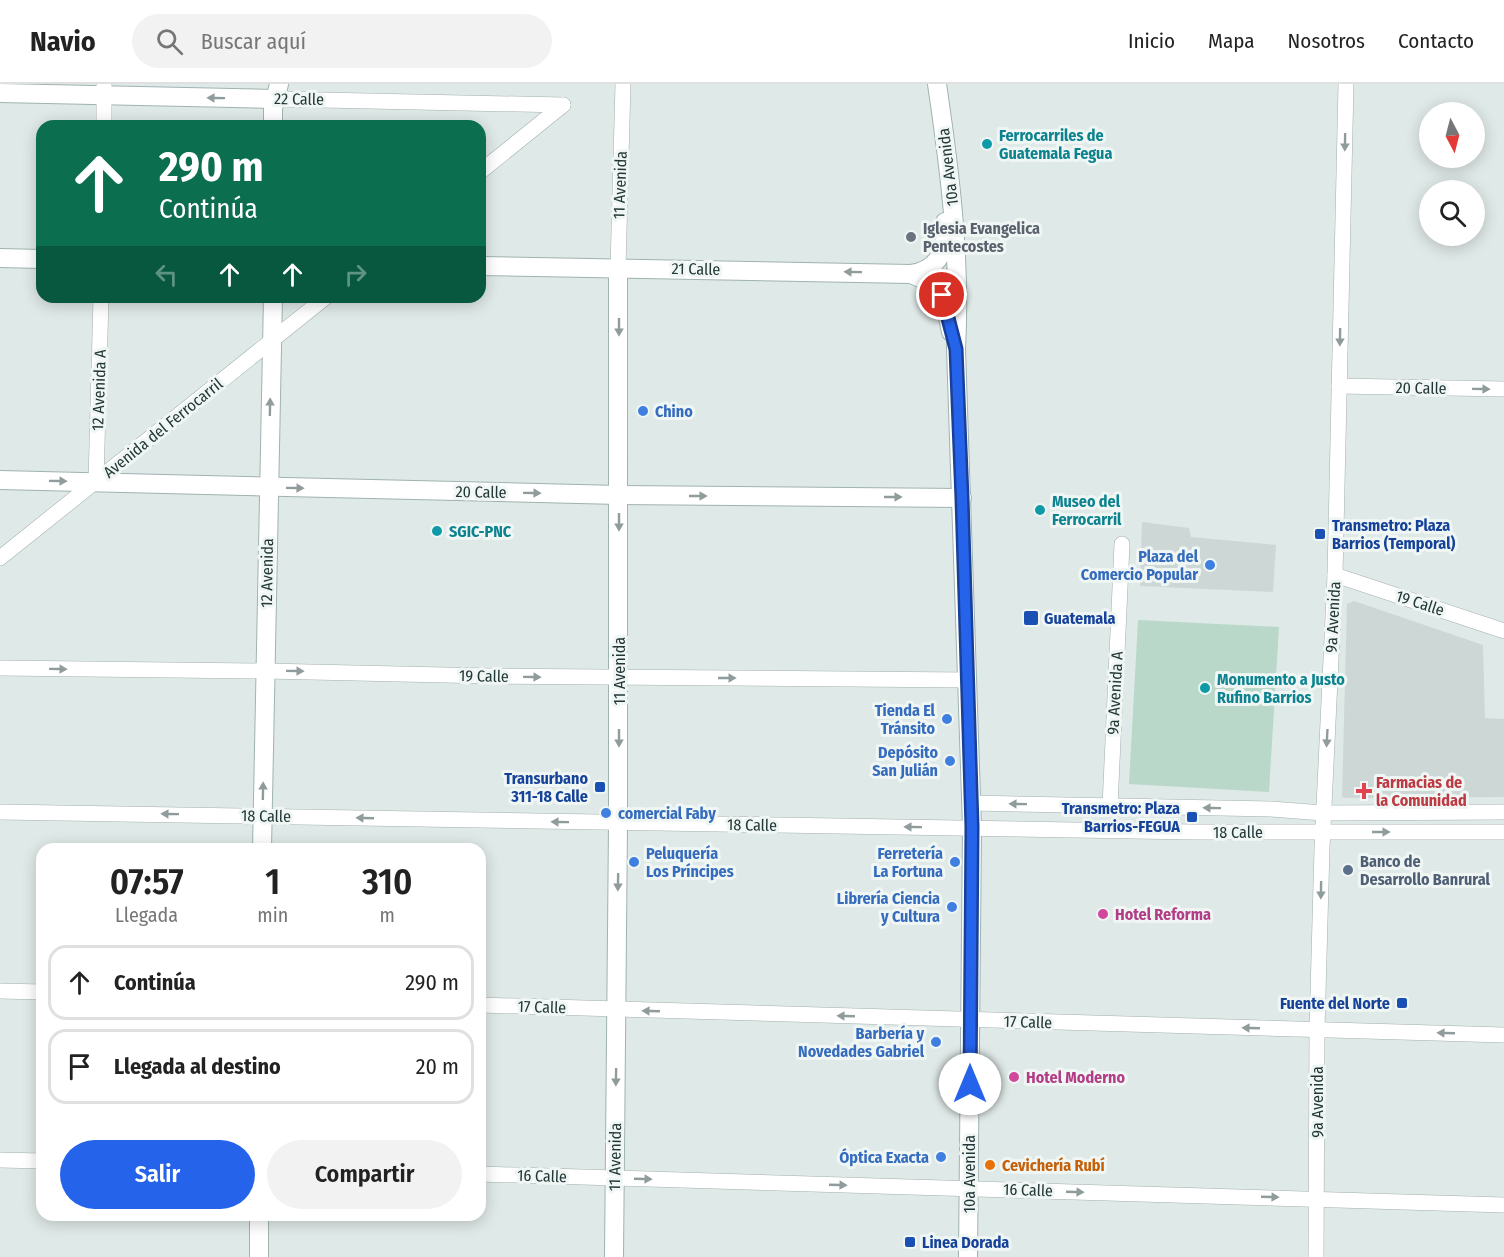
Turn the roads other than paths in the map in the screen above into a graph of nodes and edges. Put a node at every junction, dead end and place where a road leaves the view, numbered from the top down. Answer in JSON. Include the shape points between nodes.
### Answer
{"nodes":[{"id":1,"x":623,"y":84,"type":"edge"},
{"id":2,"x":925,"y":84,"type":"edge"},
{"id":3,"x":937,"y":84,"type":"edge"},
{"id":4,"x":1346,"y":84,"type":"edge"},
{"id":5,"x":276,"y":89,"type":"edge"},
{"id":6,"x":104,"y":90,"type":"edge"},
{"id":7,"x":0,"y":93,"type":"edge"},
{"id":8,"x":104,"y":120,"type":"edge"},
{"id":9,"x":273,"y":120,"type":"edge"},
{"id":10,"x":486,"y":167,"type":"edge"},
{"id":11,"x":0,"y":258,"type":"edge"},
{"id":12,"x":36,"y":259,"type":"edge"},
{"id":13,"x":486,"y":266,"type":"edge"},
{"id":14,"x":618,"y":268,"type":"junction"},
{"id":15,"x":911,"y":274,"type":"junction"},
{"id":16,"x":101,"y":303,"type":"edge"},
{"id":17,"x":273,"y":303,"type":"edge"},
{"id":18,"x":318,"y":303,"type":"edge"},
{"id":19,"x":272,"y":339,"type":"junction"},
{"id":20,"x":956,"y":349,"type":"junction"},
{"id":21,"x":1339,"y":386,"type":"junction"},
{"id":22,"x":1504,"y":389,"type":"edge"},
{"id":23,"x":0,"y":480,"type":"edge"},
{"id":24,"x":96,"y":482,"type":"junction"},
{"id":25,"x":268,"y":488,"type":"junction"},
{"id":26,"x":619,"y":495,"type":"junction"},
{"id":27,"x":962,"y":498,"type":"junction"},
{"id":28,"x":1122,"y":544,"type":"dead end"},
{"id":29,"x":0,"y":558,"type":"edge"},
{"id":30,"x":1335,"y":575,"type":"junction"},
{"id":31,"x":1504,"y":631,"type":"edge"},
{"id":32,"x":0,"y":668,"type":"edge"},
{"id":33,"x":266,"y":671,"type":"junction"},
{"id":34,"x":619,"y":678,"type":"junction"},
{"id":35,"x":967,"y":680,"type":"junction"},
{"id":36,"x":971,"y":803,"type":"junction"},
{"id":37,"x":1110,"y":806,"type":"junction"},
{"id":38,"x":0,"y":812,"type":"edge"},
{"id":39,"x":1504,"y":812,"type":"edge"},
{"id":40,"x":1323,"y":813,"type":"junction"},
{"id":41,"x":262,"y":815,"type":"junction"},
{"id":42,"x":618,"y":824,"type":"junction"},
{"id":43,"x":972,"y":827,"type":"junction"},
{"id":44,"x":1322,"y":832,"type":"junction"},
{"id":45,"x":1504,"y":832,"type":"edge"},
{"id":46,"x":262,"y":843,"type":"edge"},
{"id":47,"x":0,"y":991,"type":"edge"},
{"id":48,"x":36,"y":992,"type":"edge"},
{"id":49,"x":486,"y":1005,"type":"edge"},
{"id":50,"x":616,"y":1010,"type":"junction"},
{"id":51,"x":970,"y":1020,"type":"junction"},
{"id":52,"x":1317,"y":1030,"type":"junction"},
{"id":53,"x":1504,"y":1035,"type":"edge"},
{"id":54,"x":0,"y":1160,"type":"edge"},
{"id":55,"x":36,"y":1161,"type":"edge"},
{"id":56,"x":486,"y":1174,"type":"edge"},
{"id":57,"x":614,"y":1178,"type":"junction"},
{"id":58,"x":969,"y":1188,"type":"junction"},
{"id":59,"x":1317,"y":1199,"type":"junction"},
{"id":60,"x":1504,"y":1205,"type":"edge"},
{"id":61,"x":259,"y":1221,"type":"edge"},
{"id":62,"x":259,"y":1257,"type":"edge"},
{"id":63,"x":614,"y":1257,"type":"edge"},
{"id":64,"x":969,"y":1257,"type":"edge"},
{"id":65,"x":1316,"y":1257,"type":"edge"}],
"edges":[{"from":1,"to":14,"type":"street","name":"11 Avenida"},
{"from":2,"to":15,"type":"main road","name":"10a Avenida","via":[[946,233],[934,265]]},
{"from":3,"to":20,"type":"main road","name":"10a Avenida","via":[[956,231]]},
{"from":4,"to":21,"type":"street","name":"9a Avenida","one_way":true},
{"from":5,"to":6,"type":"main road","name":"22 Calle","one_way":true},
{"from":5,"to":9,"type":"main road"},
{"from":5,"to":10,"type":"street","name":"22 Calle","via":[[563,105]]},
{"from":6,"to":7,"type":"main road","name":"22 Calle"},
{"from":6,"to":8,"type":"street"},
{"from":11,"to":12,"type":"main road"},
{"from":13,"to":14,"type":"main road","name":"21 Calle"},
{"from":15,"to":14,"type":"main road","name":"21 Calle","one_way":true},
{"from":14,"to":26,"type":"main road","name":"11 Avenida","one_way":true},
{"from":15,"to":20,"type":"main road","via":[[939,290]]},
{"from":16,"to":24,"type":"street","name":"12 Avenida A"},
{"from":17,"to":19,"type":"main road","name":"12 Avenida"},
{"from":18,"to":19,"type":"street","name":"Avenida del Ferrocarril"},
{"from":19,"to":24,"type":"street","name":"Avenida del Ferrocarril"},
{"from":25,"to":19,"type":"main road","name":"12 Avenida","one_way":true},
{"from":20,"to":27,"type":"main road","name":"10a Avenida"},
{"from":21,"to":22,"type":"street","name":"20 Calle","one_way":true},
{"from":21,"to":30,"type":"street","name":"9a Avenida"},
{"from":23,"to":24,"type":"main road","name":"20 Calle","one_way":true},
{"from":24,"to":25,"type":"main road","name":"20 Calle"},
{"from":24,"to":29,"type":"street","name":"Avenida del Ferrocarril"},
{"from":25,"to":26,"type":"main road","name":"20 Calle","one_way":true},
{"from":25,"to":33,"type":"main road","name":"12 Avenida"},
{"from":26,"to":27,"type":"main road","name":"20 Calle","one_way":true},
{"from":26,"to":34,"type":"main road","name":"11 Avenida","one_way":true},
{"from":27,"to":35,"type":"main road","name":"10a Avenida"},
{"from":28,"to":37,"type":"street","name":"9a Avenida A"},
{"from":30,"to":31,"type":"street","name":"19 Calle"},
{"from":30,"to":40,"type":"street","name":"9a Avenida","one_way":true},
{"from":32,"to":33,"type":"street","name":"19 Calle","one_way":true},
{"from":33,"to":34,"type":"street","name":"19 Calle","one_way":true},
{"from":41,"to":33,"type":"main road","name":"12 Avenida","one_way":true},
{"from":34,"to":35,"type":"street","name":"19 Calle","one_way":true},
{"from":34,"to":42,"type":"main road","name":"11 Avenida","one_way":true},
{"from":35,"to":36,"type":"main road","name":"10a Avenida"},
{"from":37,"to":36,"type":"street","name":"18 Calle","one_way":true},
{"from":36,"to":43,"type":"main road","name":"10a Avenida"},
{"from":40,"to":37,"type":"street","name":"18 Calle","one_way":true},
{"from":41,"to":38,"type":"street","name":"18 Calle","one_way":true},
{"from":39,"to":40,"type":"street","name":"18 Calle"},
{"from":40,"to":44,"type":"street","name":"9a Avenida"},
{"from":42,"to":41,"type":"street","name":"18 Calle","one_way":true},
{"from":41,"to":46,"type":"main road","name":"12 Avenida"},
{"from":43,"to":42,"type":"street","name":"18 Calle","one_way":true},
{"from":42,"to":50,"type":"main road","name":"11 Avenida","one_way":true},
{"from":43,"to":44,"type":"street","name":"18 Calle"},
{"from":43,"to":51,"type":"main road","name":"10a Avenida"},
{"from":44,"to":45,"type":"street","name":"18 Calle","one_way":true},
{"from":44,"to":52,"type":"street","name":"9a Avenida","one_way":true},
{"from":47,"to":48,"type":"street"},
{"from":49,"to":50,"type":"street","name":"17 Calle"},
{"from":51,"to":50,"type":"street","name":"17 Calle","one_way":true},
{"from":50,"to":57,"type":"main road","name":"11 Avenida","one_way":true},
{"from":52,"to":51,"type":"street","name":"17 Calle","one_way":true},
{"from":51,"to":58,"type":"main road","name":"10a Avenida"},
{"from":53,"to":52,"type":"street","name":"17 Calle","one_way":true},
{"from":52,"to":59,"type":"street","name":"9a Avenida"},
{"from":54,"to":55,"type":"street"},
{"from":56,"to":57,"type":"street","name":"16 Calle"},
{"from":57,"to":58,"type":"street","name":"16 Calle","one_way":true},
{"from":57,"to":63,"type":"main road","name":"11 Avenida"},
{"from":58,"to":59,"type":"street","name":"16 Calle","one_way":true},
{"from":58,"to":64,"type":"main road","name":"10a Avenida"},
{"from":59,"to":60,"type":"street","name":"16 Calle"},
{"from":59,"to":65,"type":"street","name":"9a Avenida"},
{"from":61,"to":62,"type":"main road"}]}
